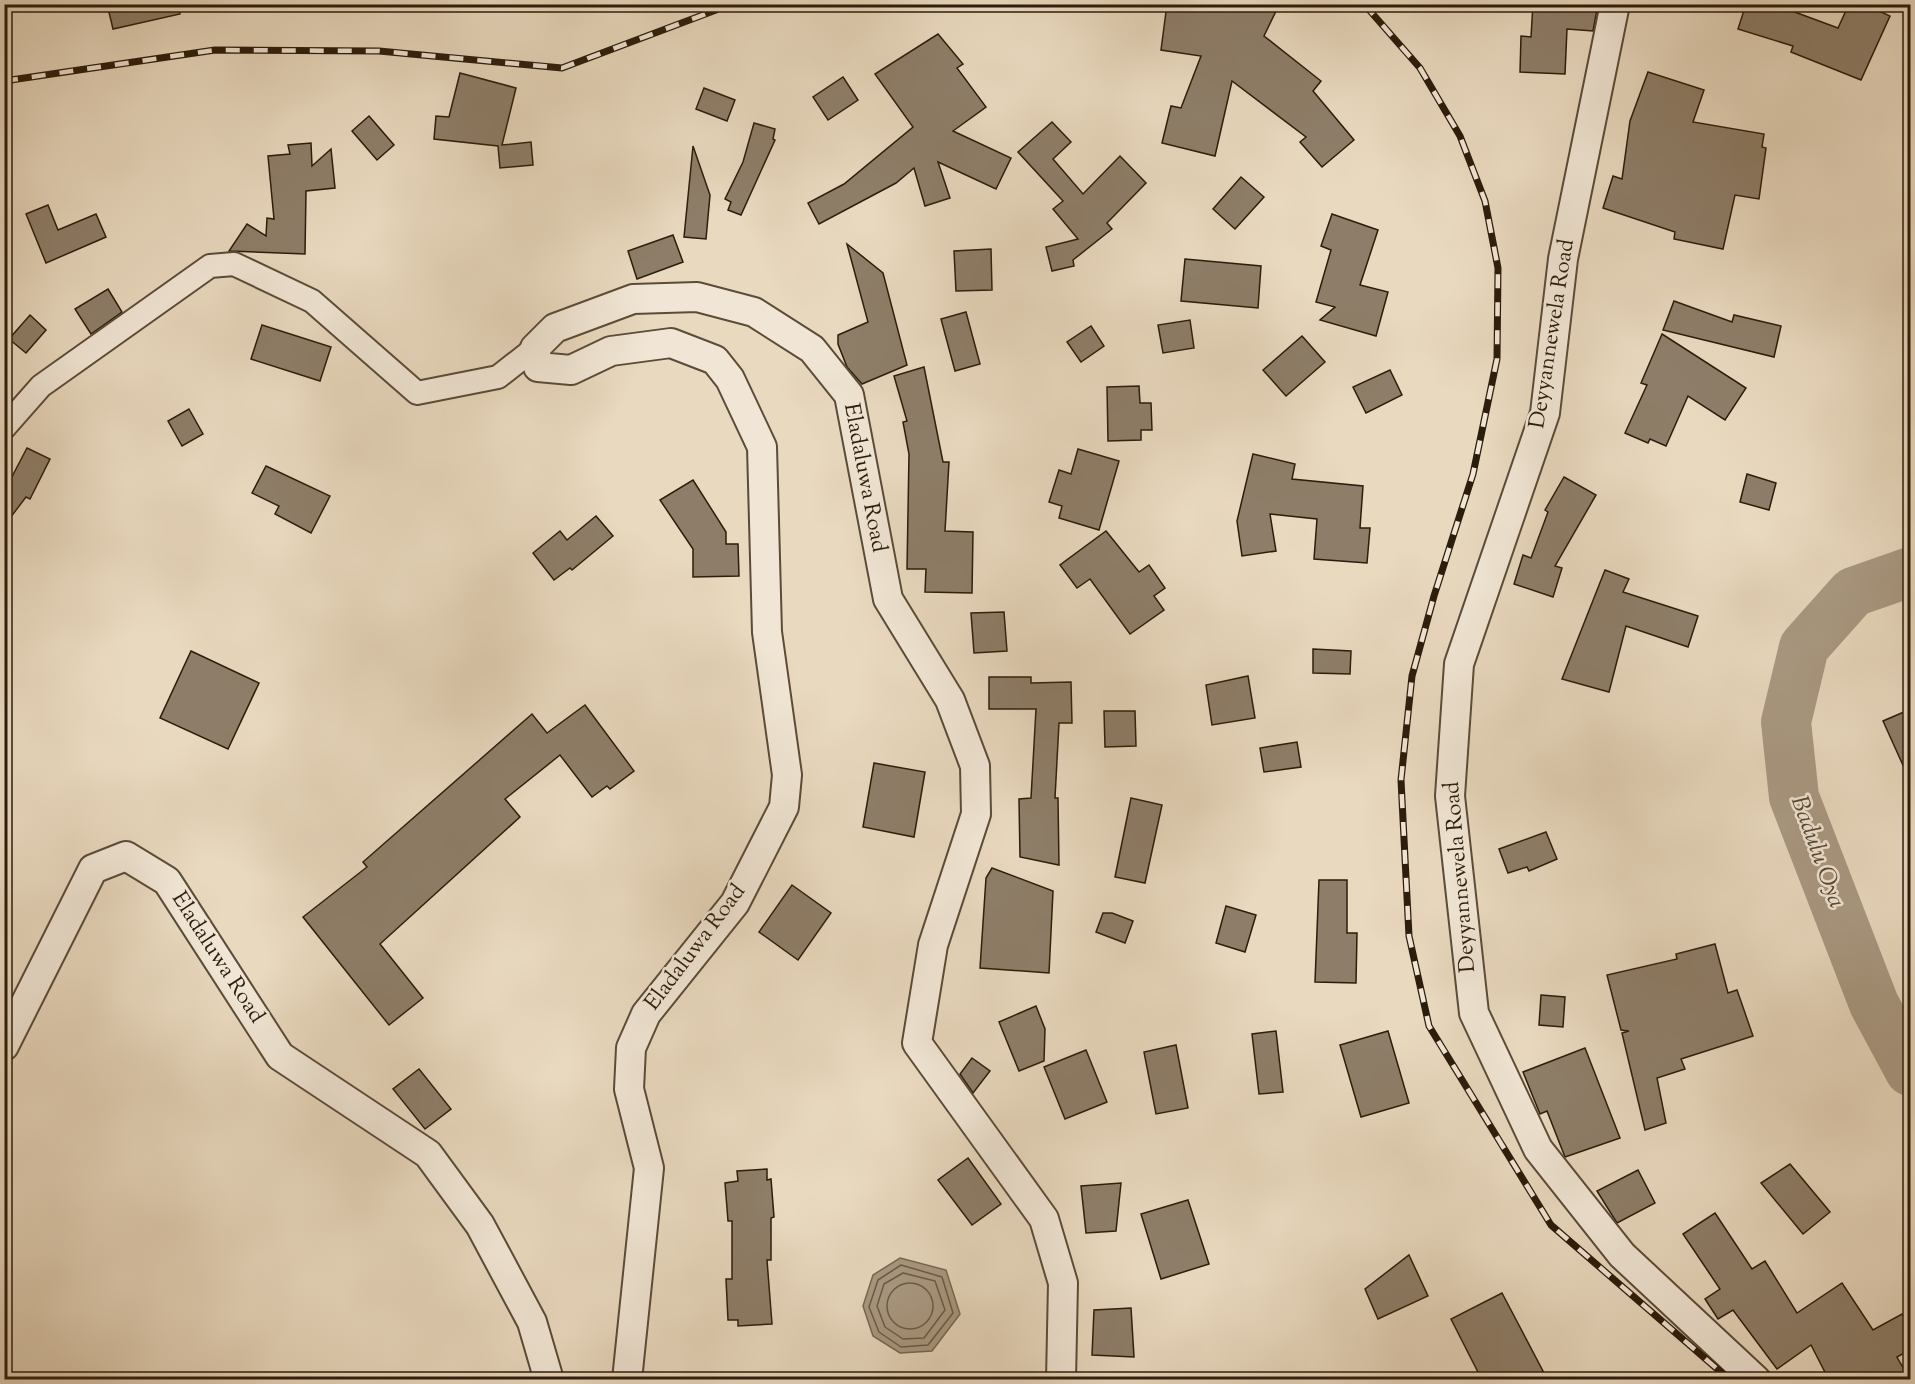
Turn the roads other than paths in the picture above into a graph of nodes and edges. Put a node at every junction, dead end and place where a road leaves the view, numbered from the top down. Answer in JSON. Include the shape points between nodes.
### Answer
{"nodes":[{"id":1,"x":1615,"y":4,"type":"edge"},
{"id":2,"x":536,"y":348,"type":"junction"},
{"id":3,"x":4,"y":428,"type":"edge"},
{"id":4,"x":4,"y":1046,"type":"edge"},
{"id":5,"x":549,"y":1380,"type":"edge"},
{"id":6,"x":627,"y":1380,"type":"edge"},
{"id":7,"x":1061,"y":1380,"type":"edge"},
{"id":8,"x":1756,"y":1380,"type":"edge"}],
"edges":[{"from":1,"to":8,"type":"street","name":"Deyyannewela Road","via":[[1563,259],[1545,413],[1459,664],[1450,796],[1474,1013],[1538,1149],[1622,1255]]},
{"from":2,"to":3,"type":"street","via":[[498,377],[417,393],[312,301],[234,264],[210,266],[41,386]]},
{"from":2,"to":6,"type":"street","name":"Eladaluwa Road","via":[[538,366],[571,370],[611,351],[671,343],[715,360],[730,379],[762,447],[767,632],[787,775],[784,807],[735,903],[646,1014],[631,1048],[629,1089],[649,1168]]},
{"from":2,"to":7,"type":"street","name":"Eladaluwa Road","via":[[555,328],[633,299],[697,297],[754,312],[812,349],[849,395],[888,599],[950,700],[975,766],[976,814],[933,945],[917,1043],[1044,1219],[1063,1283]]},
{"from":4,"to":5,"type":"street","name":"Eladaluwa Road","via":[[93,869],[126,856],[167,881],[280,1056],[429,1154],[480,1224],[496,1254],[532,1322]]}]}
